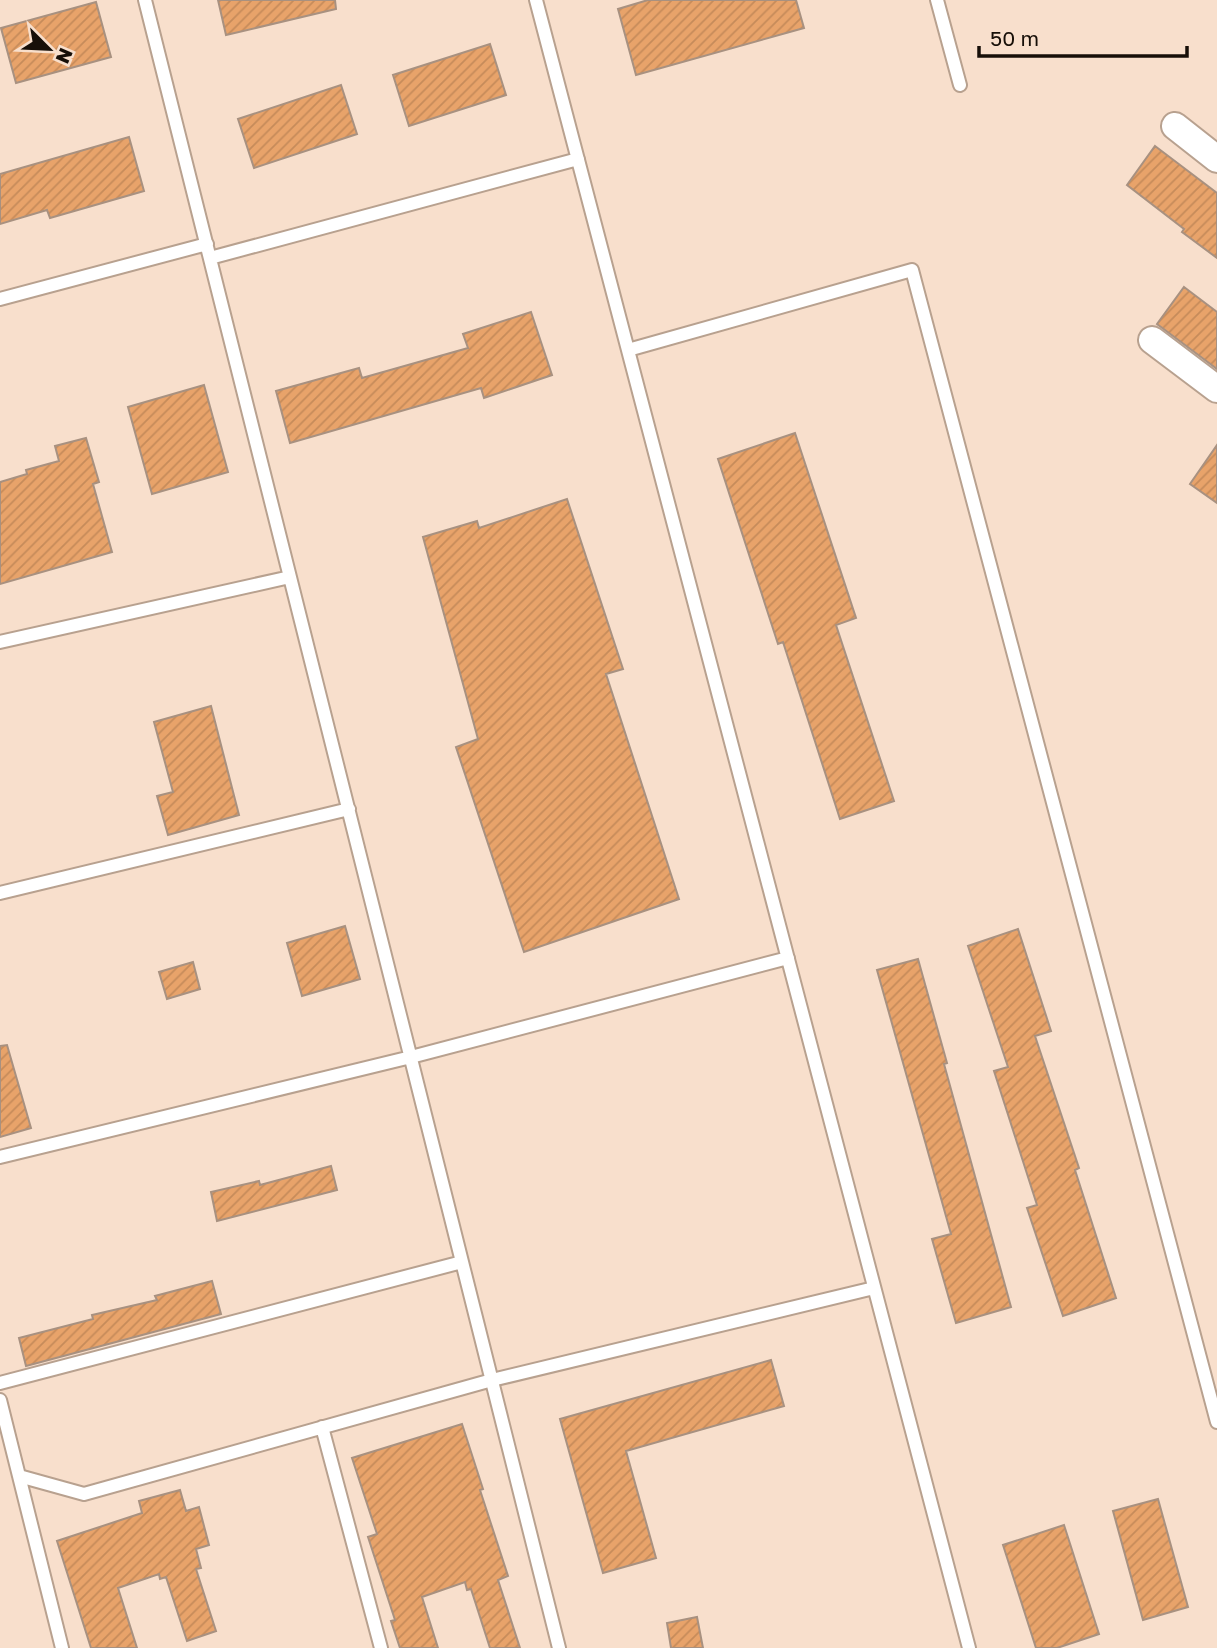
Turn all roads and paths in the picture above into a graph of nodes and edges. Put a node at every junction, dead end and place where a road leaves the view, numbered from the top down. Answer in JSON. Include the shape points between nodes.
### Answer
{"nodes":[{"id":1,"x":145,"y":0,"type":"edge"},
{"id":2,"x":536,"y":0,"type":"edge"},
{"id":3,"x":937,"y":0,"type":"edge"},
{"id":4,"x":960,"y":85,"type":"dead end"},
{"id":5,"x":1175,"y":127,"type":"dead end"},
{"id":6,"x":578,"y":159,"type":"junction"},
{"id":7,"x":1217,"y":159,"type":"edge"},
{"id":8,"x":207,"y":244,"type":"junction"},
{"id":9,"x":210,"y":258,"type":"junction"},
{"id":10,"x":0,"y":299,"type":"edge"},
{"id":11,"x":1152,"y":340,"type":"dead end"},
{"id":12,"x":628,"y":351,"type":"junction"},
{"id":13,"x":1217,"y":389,"type":"edge"},
{"id":14,"x":290,"y":577,"type":"junction"},
{"id":15,"x":0,"y":642,"type":"edge"},
{"id":16,"x":349,"y":809,"type":"junction"},
{"id":17,"x":0,"y":893,"type":"edge"},
{"id":18,"x":788,"y":958,"type":"junction"},
{"id":19,"x":411,"y":1057,"type":"junction"},
{"id":20,"x":0,"y":1157,"type":"edge"},
{"id":21,"x":462,"y":1262,"type":"junction"},
{"id":22,"x":874,"y":1288,"type":"junction"},
{"id":23,"x":492,"y":1380,"type":"junction"},
{"id":24,"x":0,"y":1382,"type":"edge"},
{"id":25,"x":0,"y":1400,"type":"edge"},
{"id":26,"x":1217,"y":1422,"type":"edge"},
{"id":27,"x":322,"y":1427,"type":"junction"},
{"id":28,"x":19,"y":1476,"type":"junction"},
{"id":29,"x":62,"y":1648,"type":"edge"},
{"id":30,"x":381,"y":1648,"type":"edge"},
{"id":31,"x":559,"y":1648,"type":"edge"},
{"id":32,"x":969,"y":1648,"type":"edge"}],
"edges":[{"from":1,"to":8,"type":"lane"},
{"from":2,"to":6,"type":"lane"},
{"from":3,"to":4,"type":"lane"},
{"from":5,"to":7,"type":"street"},
{"from":6,"to":9,"type":"lane"},
{"from":6,"to":12,"type":"lane"},
{"from":8,"to":9,"type":"lane"},
{"from":8,"to":10,"type":"lane"},
{"from":9,"to":14,"type":"lane"},
{"from":11,"to":13,"type":"street"},
{"from":12,"to":18,"type":"lane"},
{"from":12,"to":26,"type":"lane","via":[[912,270]]},
{"from":14,"to":15,"type":"lane"},
{"from":14,"to":16,"type":"lane"},
{"from":16,"to":17,"type":"lane"},
{"from":16,"to":19,"type":"lane"},
{"from":18,"to":19,"type":"lane"},
{"from":18,"to":22,"type":"lane"},
{"from":19,"to":20,"type":"lane"},
{"from":19,"to":21,"type":"lane"},
{"from":21,"to":23,"type":"lane"},
{"from":21,"to":24,"type":"lane"},
{"from":22,"to":23,"type":"lane"},
{"from":22,"to":32,"type":"lane"},
{"from":23,"to":27,"type":"lane"},
{"from":23,"to":31,"type":"lane"},
{"from":25,"to":28,"type":"lane"},
{"from":27,"to":28,"type":"lane","via":[[84,1494]]},
{"from":27,"to":30,"type":"lane"},
{"from":28,"to":29,"type":"lane"}]}
